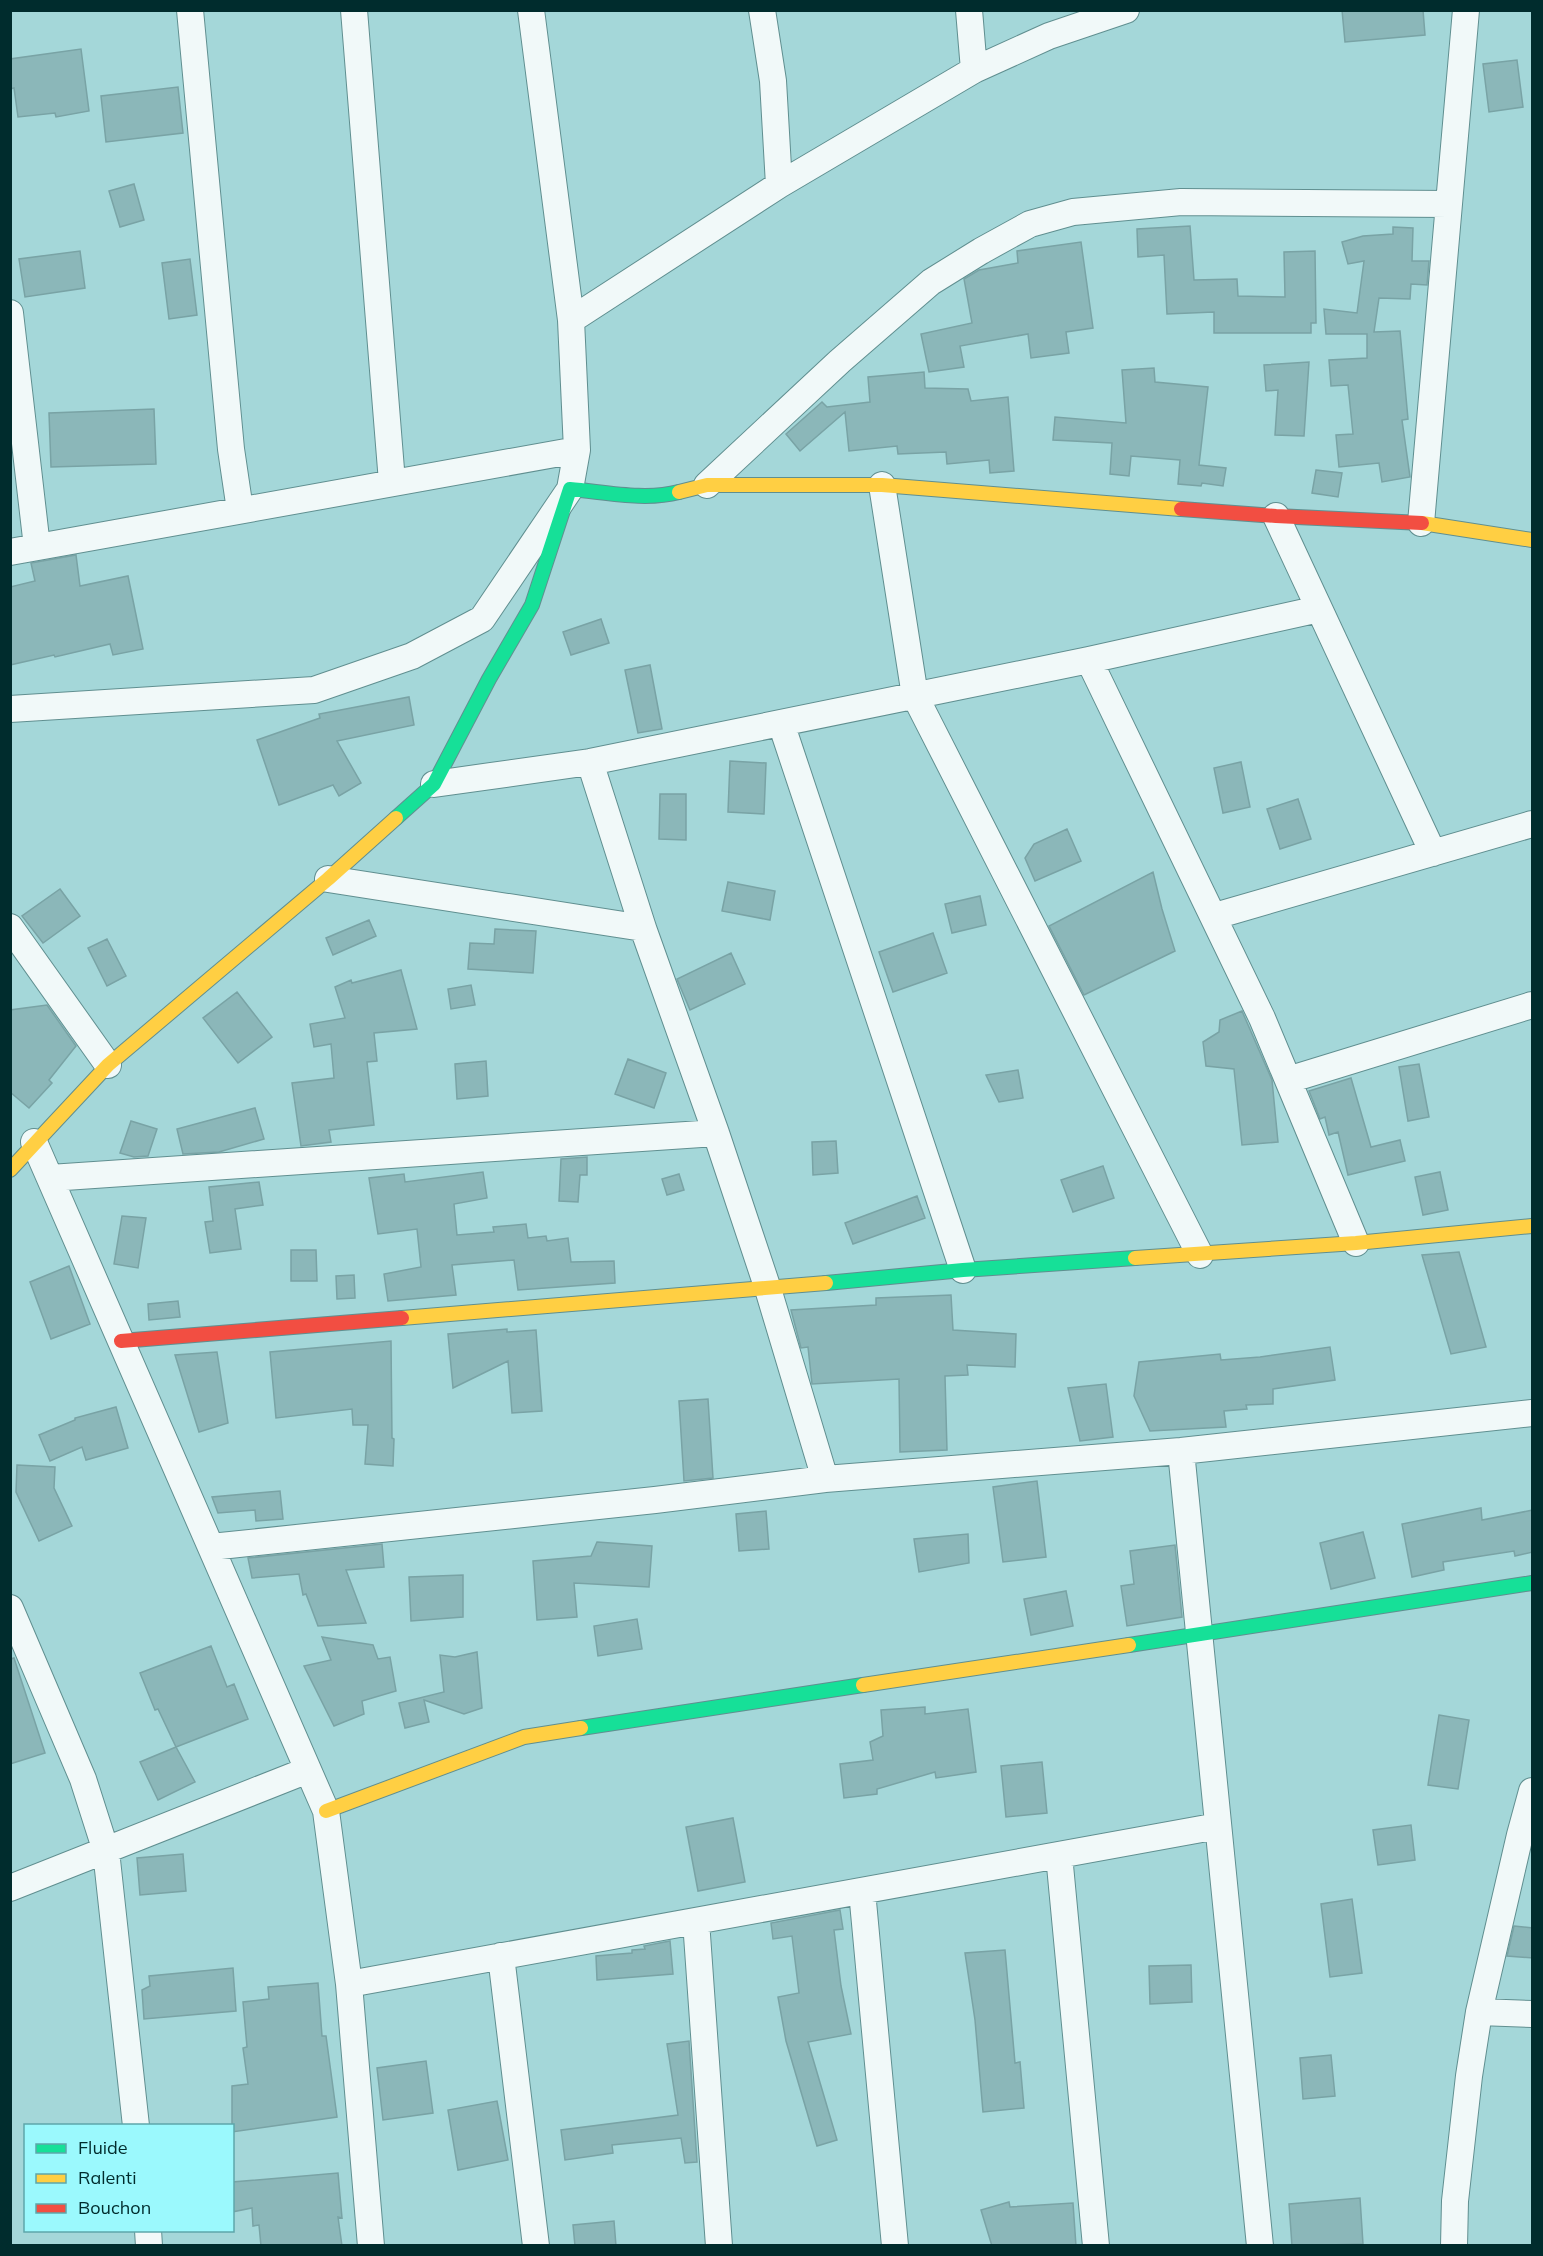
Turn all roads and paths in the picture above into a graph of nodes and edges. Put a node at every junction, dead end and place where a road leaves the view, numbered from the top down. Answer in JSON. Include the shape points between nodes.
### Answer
{"nodes":[{"id":1,"x":190,"y":10,"type":"edge"},
{"id":2,"x":354,"y":10,"type":"edge"},
{"id":3,"x":531,"y":10,"type":"edge"},
{"id":4,"x":762,"y":10,"type":"edge"},
{"id":5,"x":969,"y":10,"type":"edge"},
{"id":6,"x":1126,"y":10,"type":"edge"},
{"id":7,"x":1466,"y":10,"type":"edge"},
{"id":8,"x":974,"y":70,"type":"junction"},
{"id":9,"x":779,"y":185,"type":"junction"},
{"id":10,"x":1449,"y":204,"type":"junction"},
{"id":11,"x":10,"y":313,"type":"edge"},
{"id":12,"x":571,"y":320,"type":"junction"},
{"id":13,"x":577,"y":450,"type":"junction"},
{"id":14,"x":392,"y":482,"type":"junction"},
{"id":15,"x":707,"y":485,"type":"junction"},
{"id":16,"x":882,"y":485,"type":"junction"},
{"id":17,"x":570,"y":489,"type":"junction"},
{"id":18,"x":240,"y":510,"type":"junction"},
{"id":19,"x":1276,"y":516,"type":"junction"},
{"id":20,"x":1421,"y":523,"type":"junction"},
{"id":21,"x":1533,"y":540,"type":"edge"},
{"id":22,"x":37,"y":547,"type":"junction"},
{"id":23,"x":10,"y":552,"type":"edge"},
{"id":24,"x":1319,"y":609,"type":"junction"},
{"id":25,"x":1089,"y":660,"type":"junction"},
{"id":26,"x":915,"y":696,"type":"junction"},
{"id":27,"x":10,"y":709,"type":"edge"},
{"id":28,"x":781,"y":723,"type":"junction"},
{"id":29,"x":590,"y":762,"type":"junction"},
{"id":30,"x":434,"y":784,"type":"junction"},
{"id":31,"x":1533,"y":824,"type":"edge"},
{"id":32,"x":1433,"y":853,"type":"junction"},
{"id":33,"x":328,"y":879,"type":"junction"},
{"id":34,"x":1215,"y":916,"type":"junction"},
{"id":35,"x":10,"y":927,"type":"edge"},
{"id":36,"x":643,"y":928,"type":"junction"},
{"id":37,"x":1533,"y":1005,"type":"edge"},
{"id":38,"x":108,"y":1065,"type":"junction"},
{"id":39,"x":1288,"y":1080,"type":"junction"},
{"id":40,"x":716,"y":1133,"type":"junction"},
{"id":41,"x":34,"y":1142,"type":"junction"},
{"id":42,"x":10,"y":1170,"type":"edge"},
{"id":43,"x":50,"y":1178,"type":"junction"},
{"id":44,"x":1533,"y":1226,"type":"edge"},
{"id":45,"x":1356,"y":1243,"type":"junction"},
{"id":46,"x":1200,"y":1255,"type":"junction"},
{"id":47,"x":963,"y":1270,"type":"junction"},
{"id":48,"x":768,"y":1289,"type":"junction"},
{"id":49,"x":121,"y":1341,"type":"junction"},
{"id":50,"x":1533,"y":1413,"type":"edge"},
{"id":51,"x":1181,"y":1451,"type":"junction"},
{"id":52,"x":825,"y":1479,"type":"junction"},
{"id":53,"x":211,"y":1547,"type":"junction"},
{"id":54,"x":1533,"y":1583,"type":"edge"},
{"id":55,"x":10,"y":1608,"type":"edge"},
{"id":56,"x":1199,"y":1634,"type":"junction"},
{"id":57,"x":19,"y":1650,"type":"edge"},
{"id":58,"x":308,"y":1770,"type":"junction"},
{"id":59,"x":1533,"y":1791,"type":"edge"},
{"id":60,"x":326,"y":1810,"type":"junction"},
{"id":61,"x":1218,"y":1826,"type":"junction"},
{"id":62,"x":1526,"y":1835,"type":"edge"},
{"id":63,"x":106,"y":1851,"type":"junction"},
{"id":64,"x":1059,"y":1855,"type":"junction"},
{"id":65,"x":10,"y":1888,"type":"edge"},
{"id":66,"x":862,"y":1891,"type":"junction"},
{"id":67,"x":696,"y":1921,"type":"junction"},
{"id":68,"x":501,"y":1956,"type":"junction"},
{"id":69,"x":349,"y":1984,"type":"junction"},
{"id":70,"x":1479,"y":2012,"type":"junction"},
{"id":71,"x":1533,"y":2014,"type":"edge"},
{"id":72,"x":136,"y":2124,"type":"edge"},
{"id":73,"x":371,"y":2246,"type":"edge"},
{"id":74,"x":536,"y":2246,"type":"edge"},
{"id":75,"x":719,"y":2246,"type":"edge"},
{"id":76,"x":895,"y":2246,"type":"edge"},
{"id":77,"x":1096,"y":2246,"type":"edge"},
{"id":78,"x":1260,"y":2246,"type":"edge"},
{"id":79,"x":1454,"y":2246,"type":"edge"}],
"edges":[{"from":1,"to":18,"type":"street"},
{"from":2,"to":14,"type":"street"},
{"from":3,"to":12,"type":"street"},
{"from":4,"to":9,"type":"street","via":[[773,81]]},
{"from":5,"to":8,"type":"street"},
{"from":6,"to":8,"type":"street","via":[[1049,36]]},
{"from":7,"to":10,"type":"street"},
{"from":8,"to":9,"type":"street"},
{"from":9,"to":12,"type":"street"},
{"from":10,"to":15,"type":"street","via":[[1180,202],[1073,212],[1030,224],[931,282]]},
{"from":10,"to":20,"type":"street"},
{"from":11,"to":22,"type":"street"},
{"from":12,"to":13,"type":"street"},
{"from":13,"to":14,"type":"street"},
{"from":13,"to":17,"type":"street"},
{"from":14,"to":18,"type":"street"},
{"from":15,"to":16,"type":"street"},
{"from":15,"to":17,"type":"street","via":[[667,495]]},
{"from":16,"to":19,"type":"street"},
{"from":16,"to":26,"type":"street"},
{"from":17,"to":27,"type":"street","via":[[482,619],[412,656],[314,690]]},
{"from":17,"to":30,"type":"street","via":[[532,605]]},
{"from":18,"to":22,"type":"street"},
{"from":19,"to":20,"type":"street"},
{"from":19,"to":24,"type":"street"},
{"from":20,"to":21,"type":"street"},
{"from":22,"to":23,"type":"street"},
{"from":24,"to":25,"type":"street"},
{"from":24,"to":32,"type":"street"},
{"from":25,"to":26,"type":"street"},
{"from":25,"to":34,"type":"street"},
{"from":26,"to":28,"type":"street"},
{"from":26,"to":46,"type":"street"},
{"from":28,"to":29,"type":"street"},
{"from":28,"to":47,"type":"street"},
{"from":29,"to":30,"type":"street"},
{"from":29,"to":36,"type":"street"},
{"from":30,"to":33,"type":"street"},
{"from":31,"to":32,"type":"street"},
{"from":32,"to":34,"type":"street"},
{"from":33,"to":36,"type":"street"},
{"from":33,"to":38,"type":"street"},
{"from":34,"to":39,"type":"street"},
{"from":35,"to":38,"type":"street"},
{"from":36,"to":40,"type":"street"},
{"from":37,"to":39,"type":"street"},
{"from":38,"to":41,"type":"street"},
{"from":39,"to":45,"type":"street"},
{"from":40,"to":43,"type":"street"},
{"from":40,"to":48,"type":"street"},
{"from":41,"to":42,"type":"street"},
{"from":41,"to":43,"type":"street"},
{"from":43,"to":49,"type":"street"},
{"from":44,"to":45,"type":"street"},
{"from":45,"to":46,"type":"street"},
{"from":46,"to":47,"type":"street"},
{"from":47,"to":48,"type":"street"},
{"from":48,"to":49,"type":"street"},
{"from":48,"to":52,"type":"street"},
{"from":49,"to":53,"type":"street"},
{"from":50,"to":51,"type":"street"},
{"from":51,"to":52,"type":"street"},
{"from":51,"to":56,"type":"street"},
{"from":52,"to":53,"type":"street"},
{"from":53,"to":58,"type":"street"},
{"from":54,"to":56,"type":"street"},
{"from":55,"to":57,"type":"street"},
{"from":56,"to":60,"type":"street","via":[[524,1737]]},
{"from":56,"to":61,"type":"street"},
{"from":57,"to":63,"type":"street","via":[[82,1779]]},
{"from":58,"to":60,"type":"street"},
{"from":58,"to":63,"type":"street"},
{"from":59,"to":62,"type":"street"},
{"from":60,"to":69,"type":"street"},
{"from":61,"to":64,"type":"street"},
{"from":61,"to":78,"type":"street"},
{"from":62,"to":70,"type":"street"},
{"from":63,"to":65,"type":"street"},
{"from":63,"to":72,"type":"street"},
{"from":64,"to":66,"type":"street"},
{"from":64,"to":77,"type":"street"},
{"from":66,"to":67,"type":"street"},
{"from":66,"to":76,"type":"street"},
{"from":67,"to":68,"type":"street"},
{"from":67,"to":75,"type":"street"},
{"from":68,"to":69,"type":"street"},
{"from":68,"to":74,"type":"street"},
{"from":69,"to":73,"type":"street"},
{"from":70,"to":71,"type":"street"},
{"from":70,"to":79,"type":"street","via":[[1455,2201]]}]}
